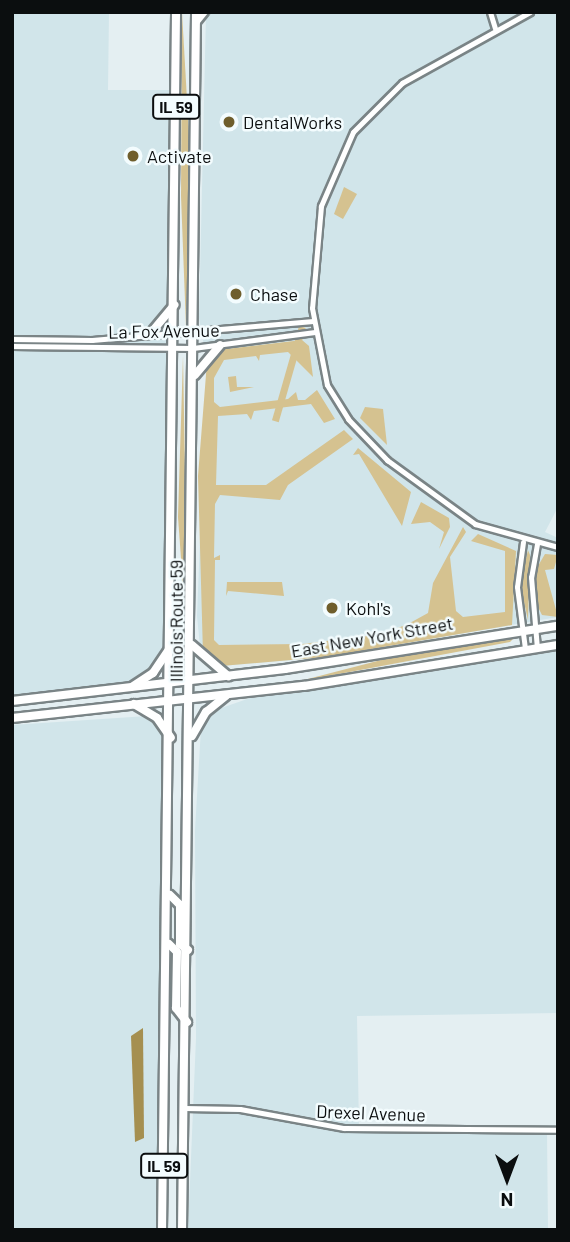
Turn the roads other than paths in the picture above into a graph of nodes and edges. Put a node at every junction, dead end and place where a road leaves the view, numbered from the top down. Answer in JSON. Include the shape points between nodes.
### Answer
{"nodes":[{"id":1,"x":176,"y":12,"type":"edge"},
{"id":2,"x":196,"y":12,"type":"edge"},
{"id":3,"x":205,"y":12,"type":"edge"},
{"id":4,"x":490,"y":12,"type":"edge"},
{"id":5,"x":505,"y":12,"type":"edge"},
{"id":6,"x":530,"y":12,"type":"edge"},
{"id":7,"x":509,"y":22,"type":"junction"},
{"id":8,"x":196,"y":23,"type":"junction"},
{"id":9,"x":495,"y":28,"type":"junction"},
{"id":10,"x":174,"y":305,"type":"junction"},
{"id":11,"x":313,"y":321,"type":"junction"},
{"id":12,"x":315,"y":332,"type":"junction"},
{"id":13,"x":150,"y":334,"type":"junction"},
{"id":14,"x":174,"y":334,"type":"junction"},
{"id":15,"x":194,"y":334,"type":"junction"},
{"id":16,"x":12,"y":339,"type":"edge"},
{"id":17,"x":220,"y":345,"type":"junction"},
{"id":18,"x":12,"y":346,"type":"edge"},
{"id":19,"x":174,"y":348,"type":"junction"},
{"id":20,"x":193,"y":348,"type":"junction"},
{"id":21,"x":193,"y":377,"type":"junction"},
{"id":22,"x":523,"y":542,"type":"junction"},
{"id":23,"x":537,"y":544,"type":"junction"},
{"id":24,"x":558,"y":547,"type":"edge"},
{"id":25,"x":558,"y":626,"type":"edge"},
{"id":26,"x":535,"y":628,"type":"junction"},
{"id":27,"x":522,"y":630,"type":"junction"},
{"id":28,"x":192,"y":645,"type":"junction"},
{"id":29,"x":558,"y":645,"type":"edge"},
{"id":30,"x":171,"y":646,"type":"junction"},
{"id":31,"x":537,"y":648,"type":"junction"},
{"id":32,"x":525,"y":649,"type":"junction"},
{"id":33,"x":228,"y":676,"type":"junction"},
{"id":34,"x":191,"y":681,"type":"junction"},
{"id":35,"x":171,"y":682,"type":"junction"},
{"id":36,"x":133,"y":687,"type":"junction"},
{"id":37,"x":229,"y":695,"type":"junction"},
{"id":38,"x":191,"y":699,"type":"junction"},
{"id":39,"x":12,"y":701,"type":"edge"},
{"id":40,"x":172,"y":701,"type":"junction"},
{"id":41,"x":134,"y":704,"type":"junction"},
{"id":42,"x":12,"y":718,"type":"edge"},
{"id":43,"x":171,"y":738,"type":"junction"},
{"id":44,"x":191,"y":738,"type":"junction"},
{"id":45,"x":170,"y":895,"type":"junction"},
{"id":46,"x":169,"y":944,"type":"junction"},
{"id":47,"x":188,"y":950,"type":"junction"},
{"id":48,"x":187,"y":1022,"type":"junction"},
{"id":49,"x":185,"y":1108,"type":"junction"},
{"id":50,"x":558,"y":1130,"type":"edge"},
{"id":51,"x":162,"y":1230,"type":"edge"},
{"id":52,"x":182,"y":1230,"type":"edge"}],
"edges":[{"from":1,"to":10,"type":"main road","name":"Illinois Route 59","number":"IL 59"},
{"from":2,"to":8,"type":"main road","name":"Illinois Route 59","number":"IL 59"},
{"from":3,"to":8,"type":"street"},
{"from":4,"to":9,"type":"street"},
{"from":5,"to":7,"type":"street"},
{"from":6,"to":7,"type":"street"},
{"from":7,"to":9,"type":"street"},
{"from":8,"to":15,"type":"main road","name":"Illinois Route 59","number":"IL 59"},
{"from":9,"to":11,"type":"street","via":[[402,83],[353,132],[321,206]]},
{"from":10,"to":13,"type":"main road"},
{"from":10,"to":14,"type":"main road","name":"Illinois Route 59","number":"IL 59"},
{"from":11,"to":12,"type":"street"},
{"from":11,"to":15,"type":"street","name":"La Fox Avenue"},
{"from":12,"to":17,"type":"street","name":"La Fox Avenue"},
{"from":12,"to":22,"type":"street","via":[[335,401],[376,449],[452,511]]},
{"from":13,"to":14,"type":"street","name":"La Fox Avenue"},
{"from":13,"to":16,"type":"street","name":"La Fox Avenue"},
{"from":14,"to":15,"type":"street","name":"La Fox Avenue"},
{"from":14,"to":19,"type":"main road","name":"Illinois Route 59","number":"IL 59"},
{"from":15,"to":20,"type":"main road","name":"Illinois Route 59","number":"IL 59"},
{"from":17,"to":20,"type":"street","name":"La Fox Avenue"},
{"from":17,"to":21,"type":"main road"},
{"from":18,"to":19,"type":"street","name":"La Fox Avenue"},
{"from":19,"to":20,"type":"street","name":"La Fox Avenue"},
{"from":19,"to":30,"type":"main road","name":"Illinois Route 59","number":"IL 59"},
{"from":20,"to":21,"type":"main road","name":"Illinois Route 59","number":"IL 59"},
{"from":21,"to":28,"type":"main road","name":"Illinois Route 59","number":"IL 59"},
{"from":22,"to":23,"type":"street"},
{"from":22,"to":27,"type":"street","via":[[517,587]]},
{"from":23,"to":24,"type":"street"},
{"from":23,"to":26,"type":"street","via":[[531,577]]},
{"from":25,"to":26,"type":"main road","name":"East New York Street"},
{"from":26,"to":27,"type":"main road","name":"East New York Street"},
{"from":26,"to":31,"type":"street"},
{"from":27,"to":32,"type":"street"},
{"from":27,"to":33,"type":"main road","name":"East New York Street"},
{"from":28,"to":33,"type":"main road"},
{"from":28,"to":34,"type":"main road","name":"Illinois Route 59","number":"IL 59"},
{"from":29,"to":31,"type":"main road","name":"East New York Street"},
{"from":30,"to":35,"type":"main road","name":"Illinois Route 59","number":"IL 59"},
{"from":30,"to":36,"type":"main road","via":[[153,673]]},
{"from":31,"to":32,"type":"main road","name":"East New York Street"},
{"from":32,"to":37,"type":"main road","name":"East New York Street"},
{"from":33,"to":34,"type":"main road","name":"East New York Street"},
{"from":34,"to":35,"type":"main road","name":"East New York Street"},
{"from":34,"to":38,"type":"main road","name":"Illinois Route 59","number":"IL 59"},
{"from":35,"to":36,"type":"main road","name":"East New York Street"},
{"from":35,"to":40,"type":"main road","name":"Illinois Route 59","number":"IL 59"},
{"from":36,"to":39,"type":"main road","name":"East New York Street"},
{"from":37,"to":38,"type":"main road","name":"East New York Street"},
{"from":37,"to":44,"type":"main road","via":[[206,712]]},
{"from":38,"to":40,"type":"main road","name":"East New York Street"},
{"from":38,"to":44,"type":"main road","name":"Illinois Route 59","number":"IL 59"},
{"from":40,"to":41,"type":"main road","name":"East New York Street"},
{"from":40,"to":43,"type":"main road","name":"Illinois Route 59","number":"IL 59"},
{"from":41,"to":42,"type":"main road","name":"East New York Street"},
{"from":41,"to":43,"type":"main road","via":[[157,719]]},
{"from":43,"to":45,"type":"main road","name":"Illinois Route 59","number":"IL 59"},
{"from":44,"to":47,"type":"main road","name":"Illinois Route 59","number":"IL 59"},
{"from":45,"to":46,"type":"main road","name":"Illinois Route 59","number":"IL 59"},
{"from":45,"to":47,"type":"main road","number":"IL 59","via":[[180,905],[180,944]]},
{"from":46,"to":48,"type":"main road","number":"IL 59","via":[[177,953],[176,1008]]},
{"from":46,"to":51,"type":"main road","name":"Illinois Route 59","number":"IL 59"},
{"from":47,"to":48,"type":"main road","name":"Illinois Route 59","number":"IL 59"},
{"from":48,"to":49,"type":"main road","name":"Illinois Route 59","number":"IL 59"},
{"from":49,"to":50,"type":"street","name":"Drexel Avenue","via":[[240,1109],[344,1128]]},
{"from":49,"to":52,"type":"main road","name":"Illinois Route 59","number":"IL 59"}]}
